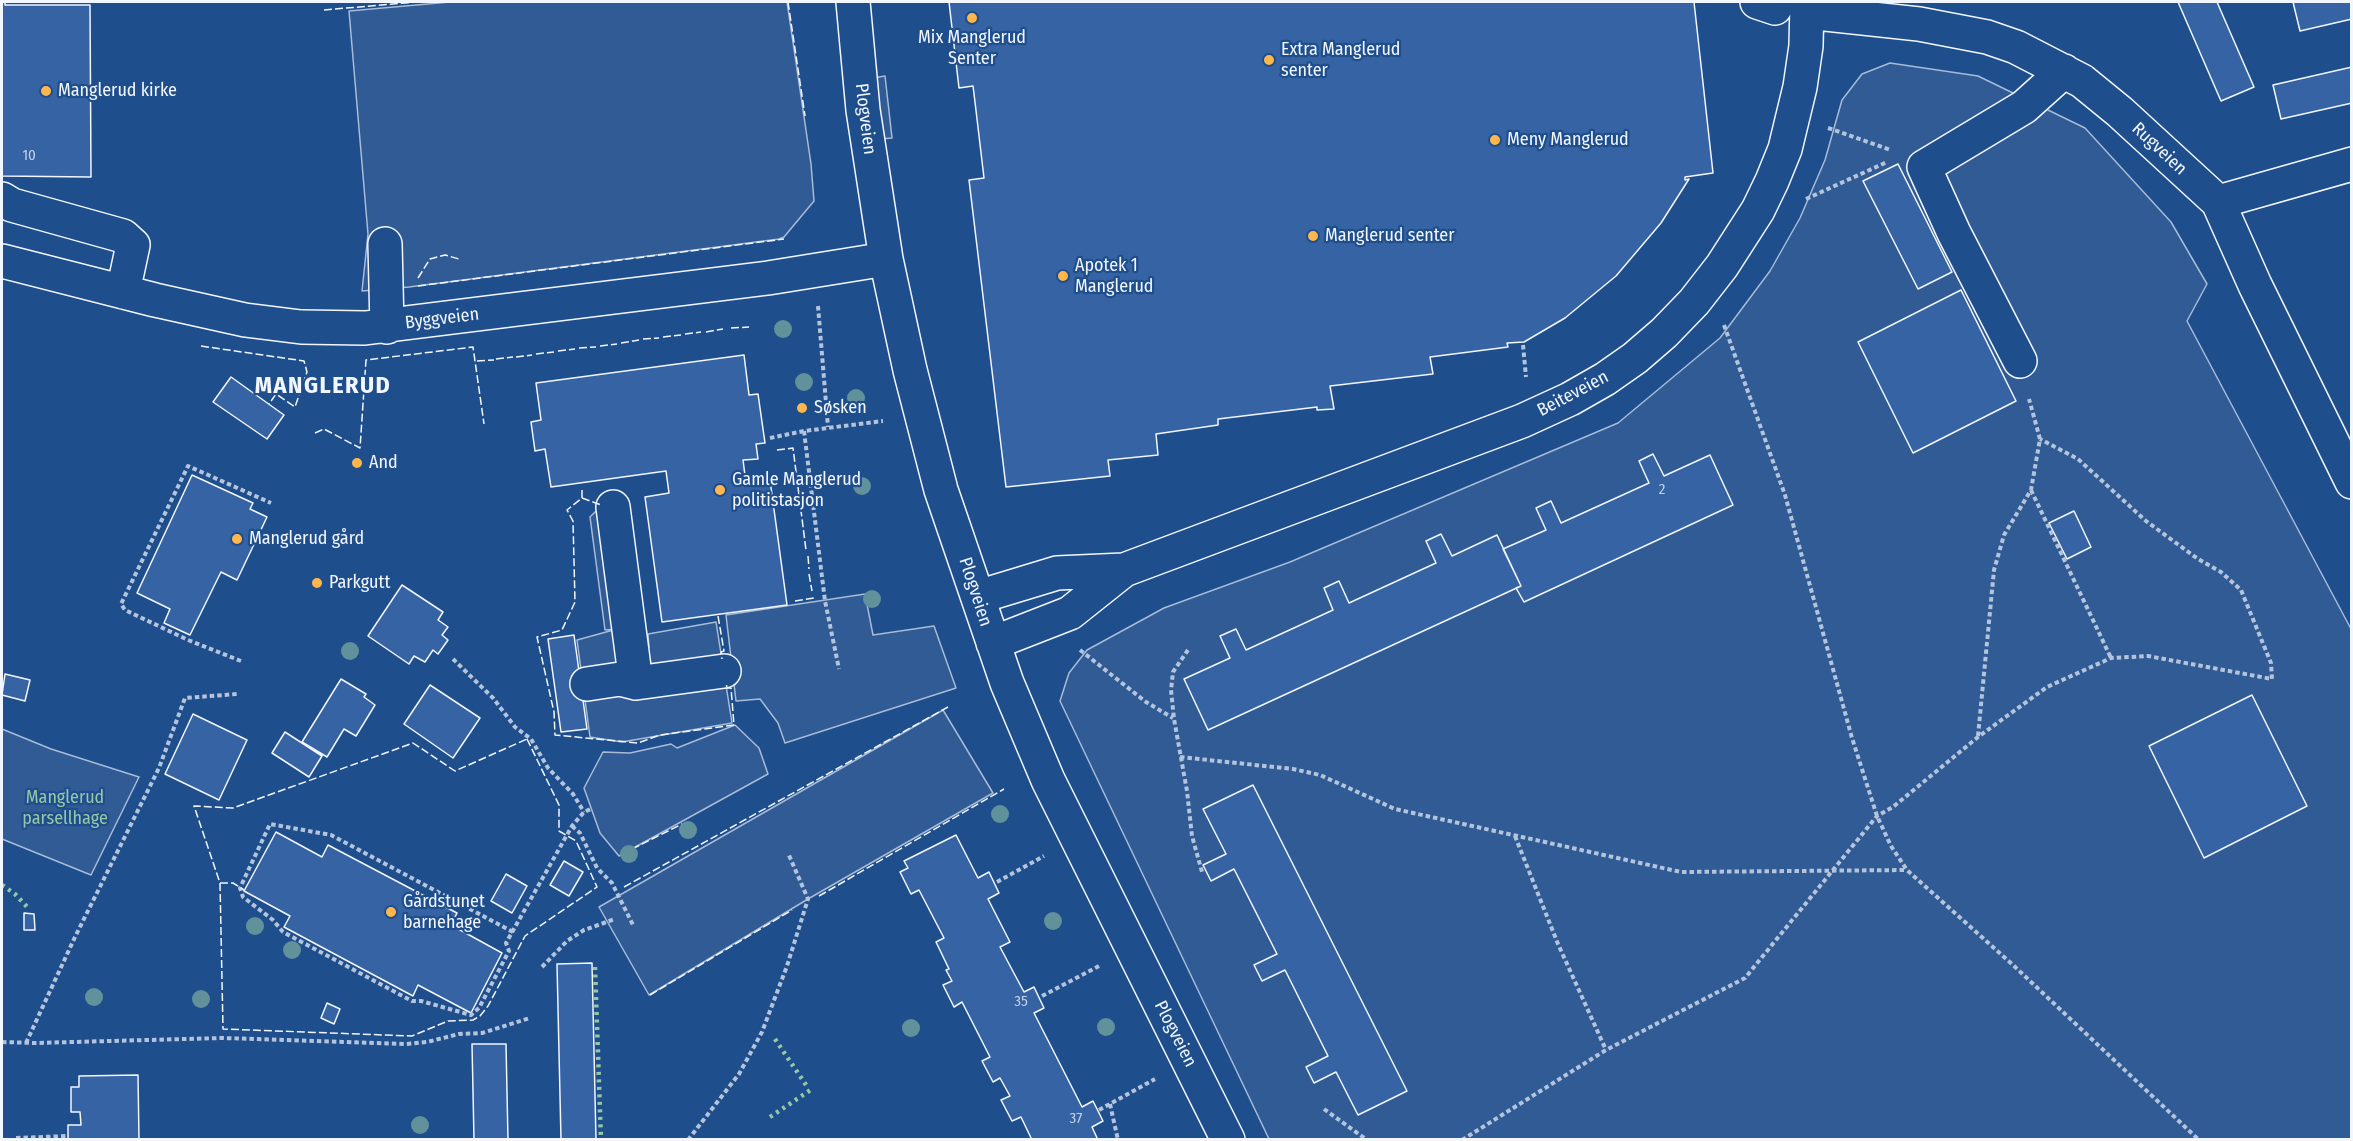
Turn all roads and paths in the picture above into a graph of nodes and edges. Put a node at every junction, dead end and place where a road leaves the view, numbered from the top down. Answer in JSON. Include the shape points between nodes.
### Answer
{"nodes":[{"id":1,"x":853,"y":2,"type":"edge"},
{"id":2,"x":1807,"y":7,"type":"edge"},
{"id":3,"x":2064,"y":71,"type":"junction"},
{"id":4,"x":1825,"y":127,"type":"dead end"},
{"id":5,"x":1914,"y":161,"type":"junction"},
{"id":6,"x":2352,"y":164,"type":"edge"},
{"id":7,"x":2,"y":199,"type":"edge"},
{"id":8,"x":2218,"y":202,"type":"junction"},
{"id":9,"x":1796,"y":204,"type":"dead end"},
{"id":10,"x":386,"y":244,"type":"dead end"},
{"id":11,"x":886,"y":260,"type":"junction"},
{"id":12,"x":2,"y":261,"type":"edge"},
{"id":13,"x":123,"y":292,"type":"junction"},
{"id":14,"x":817,"y":300,"type":"dead end"},
{"id":15,"x":1721,"y":318,"type":"dead end"},
{"id":16,"x":387,"y":327,"type":"junction"},
{"id":17,"x":1523,"y":345,"type":"dead end"},
{"id":18,"x":2020,"y":361,"type":"dead end"},
{"id":19,"x":1526,"y":384,"type":"dead end"},
{"id":20,"x":2030,"y":399,"type":"dead end"},
{"id":21,"x":890,"y":420,"type":"dead end"},
{"id":22,"x":828,"y":427,"type":"junction"},
{"id":23,"x":804,"y":431,"type":"junction"},
{"id":24,"x":770,"y":438,"type":"dead end"},
{"id":25,"x":2040,"y":439,"type":"junction"},
{"id":26,"x":2352,"y":482,"type":"edge"},
{"id":27,"x":2031,"y":490,"type":"junction"},
{"id":28,"x":271,"y":503,"type":"dead end"},
{"id":29,"x":613,"y":507,"type":"dead end"},
{"id":30,"x":1124,"y":570,"type":"junction"},
{"id":31,"x":978,"y":597,"type":"junction"},
{"id":32,"x":993,"y":643,"type":"junction"},
{"id":33,"x":1073,"y":644,"type":"dead end"},
{"id":34,"x":1188,"y":650,"type":"dead end"},
{"id":35,"x":2111,"y":658,"type":"junction"},
{"id":36,"x":453,"y":659,"type":"dead end"},
{"id":37,"x":241,"y":662,"type":"dead end"},
{"id":38,"x":839,"y":669,"type":"dead end"},
{"id":39,"x":724,"y":671,"type":"dead end"},
{"id":40,"x":636,"y":683,"type":"junction"},
{"id":41,"x":587,"y":684,"type":"dead end"},
{"id":42,"x":237,"y":694,"type":"dead end"},
{"id":43,"x":1174,"y":718,"type":"junction"},
{"id":44,"x":1978,"y":737,"type":"junction"},
{"id":45,"x":1180,"y":757,"type":"junction"},
{"id":46,"x":591,"y":809,"type":"dead end"},
{"id":47,"x":584,"y":812,"type":"junction"},
{"id":48,"x":1877,"y":816,"type":"junction"},
{"id":49,"x":572,"y":826,"type":"junction"},
{"id":50,"x":1515,"y":835,"type":"junction"},
{"id":51,"x":1050,"y":852,"type":"dead end"},
{"id":52,"x":788,"y":853,"type":"dead end"},
{"id":53,"x":1907,"y":870,"type":"junction"},
{"id":54,"x":1833,"y":871,"type":"junction"},
{"id":55,"x":1202,"y":872,"type":"dead end"},
{"id":56,"x":998,"y":882,"type":"dead end"},
{"id":57,"x":615,"y":919,"type":"dead end"},
{"id":58,"x":633,"y":925,"type":"dead end"},
{"id":59,"x":513,"y":932,"type":"junction"},
{"id":60,"x":1105,"y":963,"type":"dead end"},
{"id":61,"x":542,"y":967,"type":"dead end"},
{"id":62,"x":1042,"y":996,"type":"dead end"},
{"id":63,"x":530,"y":1018,"type":"dead end"},
{"id":64,"x":2,"y":1042,"type":"edge"},
{"id":65,"x":27,"y":1043,"type":"junction"},
{"id":66,"x":1606,"y":1050,"type":"junction"},
{"id":67,"x":1161,"y":1076,"type":"dead end"},
{"id":68,"x":1110,"y":1104,"type":"junction"},
{"id":69,"x":1324,"y":1109,"type":"dead end"},
{"id":70,"x":1099,"y":1110,"type":"dead end"},
{"id":71,"x":1469,"y":1135,"type":"junction"},
{"id":72,"x":68,"y":1136,"type":"dead end"},
{"id":73,"x":16,"y":1138,"type":"dead end"},
{"id":74,"x":688,"y":1140,"type":"edge"},
{"id":75,"x":1118,"y":1140,"type":"edge"},
{"id":76,"x":1228,"y":1140,"type":"edge"},
{"id":77,"x":1367,"y":1140,"type":"edge"},
{"id":78,"x":1462,"y":1140,"type":"edge"},
{"id":79,"x":1474,"y":1140,"type":"edge"},
{"id":80,"x":2199,"y":1140,"type":"edge"}],
"edges":[{"from":1,"to":11,"type":"street","name":"Plogveien","via":[[863,110]]},
{"from":2,"to":3,"type":"street","name":"Rugveien","via":[[1987,37]]},
{"from":2,"to":30,"type":"street","name":"Beiteveien","via":[[1806,46],[1793,119],[1785,150],[1758,210],[1694,302],[1635,358],[1570,399],[1522,421]]},
{"from":3,"to":5,"type":"street","via":[[2025,107]]},
{"from":3,"to":8,"type":"street","name":"Rugveien","via":[[2120,112]]},
{"from":4,"to":5,"type":"path"},
{"from":5,"to":9,"type":"path"},
{"from":5,"to":18,"type":"street"},
{"from":6,"to":8,"type":"street"},
{"from":7,"to":13,"type":"street","via":[[123,236],[133,245]]},
{"from":8,"to":26,"type":"street","name":"Rugveien"},
{"from":10,"to":16,"type":"street"},
{"from":11,"to":16,"type":"street","name":"Byggveien"},
{"from":11,"to":31,"type":"street","name":"Plogveien","via":[[941,490]]},
{"from":12,"to":13,"type":"street","name":"Byggveien"},
{"from":13,"to":16,"type":"street","name":"Byggveien","via":[[245,320],[301,327]]},
{"from":14,"to":22,"type":"path"},
{"from":15,"to":48,"type":"path","via":[[1785,495]]},
{"from":17,"to":19,"type":"path"},
{"from":20,"to":25,"type":"path"},
{"from":21,"to":22,"type":"path"},
{"from":22,"to":23,"type":"path"},
{"from":23,"to":24,"type":"path"},
{"from":23,"to":38,"type":"path","via":[[825,601]]},
{"from":25,"to":27,"type":"path"},
{"from":25,"to":35,"type":"path","via":[[2078,459],[2146,521],[2241,590],[2271,663],[2272,679],[2148,656]]},
{"from":27,"to":35,"type":"path"},
{"from":27,"to":44,"type":"path","via":[[2004,535],[1994,570]]},
{"from":28,"to":37,"type":"path","via":[[188,466],[121,604],[125,610]]},
{"from":29,"to":40,"type":"street"},
{"from":30,"to":31,"type":"street","name":"Beiteveien","via":[[1057,573]]},
{"from":30,"to":32,"type":"street","name":"Beiteveien","via":[[1070,613]]},
{"from":31,"to":32,"type":"street","name":"Plogveien"},
{"from":32,"to":76,"type":"street","name":"Plogveien","via":[[1048,780]]},
{"from":33,"to":43,"type":"path","via":[[1146,702]]},
{"from":34,"to":43,"type":"path","via":[[1173,672]]},
{"from":35,"to":44,"type":"path","via":[[2047,687]]},
{"from":36,"to":47,"type":"path","via":[[493,698],[515,727],[531,739],[548,768]]},
{"from":39,"to":40,"type":"street"},
{"from":40,"to":41,"type":"street","via":[[620,679]]},
{"from":42,"to":65,"type":"path","via":[[185,698],[159,768]]},
{"from":43,"to":45,"type":"path"},
{"from":44,"to":48,"type":"path"},
{"from":45,"to":50,"type":"path","via":[[1320,775],[1395,809]]},
{"from":45,"to":55,"type":"path","via":[[1192,836]]},
{"from":46,"to":47,"type":"path"},
{"from":47,"to":49,"type":"path"},
{"from":48,"to":53,"type":"path"},
{"from":48,"to":54,"type":"path"},
{"from":49,"to":58,"type":"path","via":[[580,833],[597,868],[612,883]]},
{"from":49,"to":59,"type":"path"},
{"from":50,"to":54,"type":"path","via":[[1681,872]]},
{"from":50,"to":66,"type":"path"},
{"from":51,"to":56,"type":"path"},
{"from":52,"to":74,"type":"path","via":[[808,899],[787,966],[762,1032],[739,1074]]},
{"from":53,"to":54,"type":"path"},
{"from":53,"to":80,"type":"path"},
{"from":54,"to":66,"type":"path","via":[[1745,978]]},
{"from":57,"to":61,"type":"path","via":[[567,941]]},
{"from":59,"to":59,"type":"path","via":[[331,835],[270,824],[240,888],[243,897],[283,932],[412,1001],[465,1015],[479,1008],[509,951],[506,943]]},
{"from":60,"to":62,"type":"path"},
{"from":63,"to":65,"type":"path","via":[[482,1033],[406,1044],[223,1038]]},
{"from":64,"to":65,"type":"path"},
{"from":66,"to":71,"type":"path"},
{"from":67,"to":68,"type":"path"},
{"from":68,"to":70,"type":"path"},
{"from":68,"to":75,"type":"path"},
{"from":69,"to":77,"type":"path"},
{"from":71,"to":78,"type":"path"},
{"from":71,"to":79,"type":"path"},
{"from":72,"to":73,"type":"path"}]}
